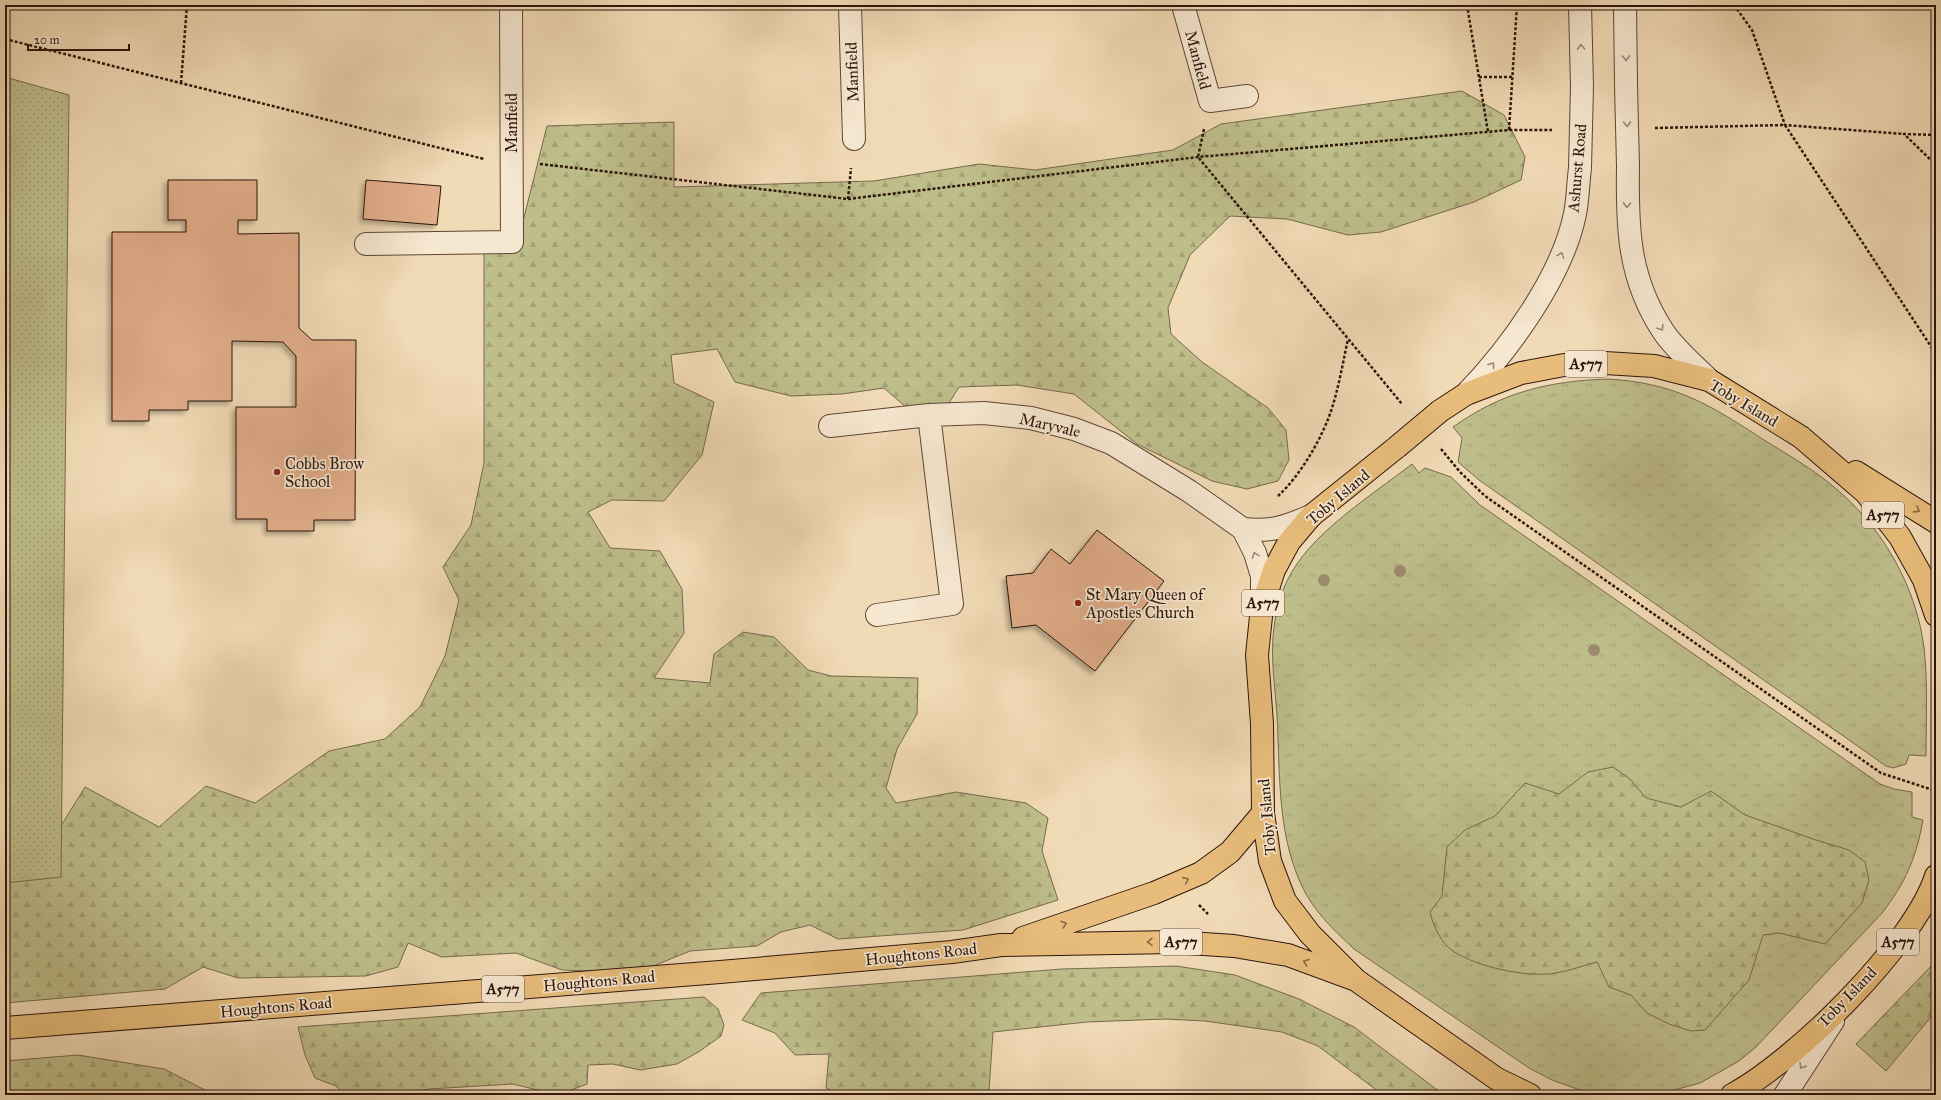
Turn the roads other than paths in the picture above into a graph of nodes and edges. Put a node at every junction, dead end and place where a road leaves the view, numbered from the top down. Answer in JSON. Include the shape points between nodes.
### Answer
{"nodes":[{"id":1,"x":511,"y":5,"type":"edge"},
{"id":2,"x":850,"y":5,"type":"edge"},
{"id":3,"x":1183,"y":5,"type":"edge"},
{"id":4,"x":1580,"y":5,"type":"edge"},
{"id":5,"x":1625,"y":5,"type":"edge"},
{"id":6,"x":1247,"y":96,"type":"dead end"},
{"id":7,"x":854,"y":139,"type":"dead end"},
{"id":8,"x":366,"y":244,"type":"dead end"},
{"id":9,"x":1709,"y":380,"type":"junction"},
{"id":10,"x":1466,"y":394,"type":"junction"},
{"id":11,"x":929,"y":415,"type":"junction"},
{"id":12,"x":830,"y":426,"type":"dead end"},
{"id":13,"x":1801,"y":437,"type":"junction"},
{"id":14,"x":1311,"y":516,"type":"junction"},
{"id":15,"x":1936,"y":522,"type":"edge"},
{"id":16,"x":1243,"y":529,"type":"junction"},
{"id":17,"x":1262,"y":607,"type":"junction"},
{"id":18,"x":877,"y":615,"type":"dead end"},
{"id":19,"x":1936,"y":615,"type":"edge"},
{"id":20,"x":1263,"y":813,"type":"junction"},
{"id":21,"x":1936,"y":876,"type":"edge"},
{"id":22,"x":1001,"y":946,"type":"junction"},
{"id":23,"x":1356,"y":980,"type":"junction"},
{"id":24,"x":1848,"y":999,"type":"junction"},
{"id":25,"x":5,"y":1028,"type":"edge"},
{"id":26,"x":1530,"y":1095,"type":"edge"},
{"id":27,"x":1732,"y":1095,"type":"edge"},
{"id":28,"x":1785,"y":1095,"type":"edge"}],
"edges":[{"from":1,"to":8,"type":"street","name":"Manfield","via":[[512,242]]},
{"from":2,"to":7,"type":"street","name":"Manfield"},
{"from":3,"to":6,"type":"street","name":"Manfield","via":[[1210,101]]},
{"from":10,"to":4,"type":"street","name":"Ashurst Road","one_way":true,"bridge":true,"via":[[1486,373],[1544,293],[1561,256],[1574,214],[1580,168]]},
{"from":5,"to":9,"type":"street","one_way":true,"bridge":true,"via":[[1627,217],[1632,257],[1644,297],[1663,332]]},
{"from":9,"to":10,"type":"main road","name":"Toby Island","number":"A577","via":[[1654,366],[1605,362],[1564,365],[1521,373]]},
{"from":9,"to":13,"type":"main road","name":"Toby Island","number":"A577"},
{"from":10,"to":14,"type":"main road","name":"Toby Island","number":"A577","bridge":true,"via":[[1440,411]]},
{"from":11,"to":12,"type":"street","name":"Maryvale"},
{"from":11,"to":16,"type":"street","name":"Maryvale","via":[[984,413],[1031,418],[1074,428],[1111,442],[1189,491]]},
{"from":11,"to":18,"type":"street","via":[[952,604]]},
{"from":13,"to":15,"type":"main road","number":"A577","one_way":true},
{"from":13,"to":19,"type":"main road","name":"Toby Island","number":"A577","via":[[1866,493],[1900,536],[1924,580]]},
{"from":14,"to":16,"type":"street","name":"Maryvale","via":[[1283,528],[1264,531]]},
{"from":14,"to":17,"type":"main road","name":"Toby Island","number":"A577","via":[[1289,542],[1274,570]]},
{"from":17,"to":16,"type":"street","name":"Maryvale","one_way":true,"via":[[1262,576],[1255,553]]},
{"from":17,"to":20,"type":"main road","name":"Toby Island","number":"A577","via":[[1257,655],[1262,724]]},
{"from":22,"to":20,"type":"main road","name":"Houghtons Road","number":"A577","one_way":true,"via":[[1154,894],[1202,873],[1230,852]]},
{"from":20,"to":23,"type":"main road","name":"Toby Island","number":"A577","via":[[1270,861],[1285,901],[1310,934]]},
{"from":21,"to":24,"type":"main road","name":"Toby Island","number":"A577","via":[[1922,908],[1893,949]]},
{"from":23,"to":22,"type":"main road","name":"Houghtons Road","number":"A577","one_way":true,"via":[[1288,955],[1222,945],[1174,942]]},
{"from":22,"to":25,"type":"main road","name":"Houghtons Road","number":"A577","via":[[720,972]]},
{"from":23,"to":26,"type":"main road","name":"Toby Island","number":"A577","via":[[1497,1079]]},
{"from":24,"to":27,"type":"main road","name":"Toby Island","number":"A577","via":[[1792,1052],[1752,1084]]},
{"from":24,"to":28,"type":"street","one_way":true}]}
